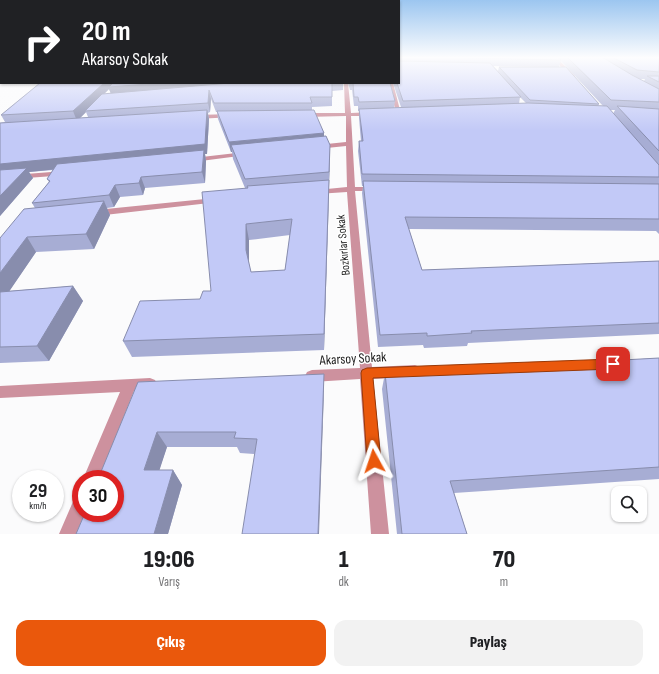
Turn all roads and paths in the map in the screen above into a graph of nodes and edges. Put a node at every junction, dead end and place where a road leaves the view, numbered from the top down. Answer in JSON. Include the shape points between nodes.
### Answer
{"nodes":[{"id":1,"x":346,"y":84,"type":"edge"},
{"id":2,"x":391,"y":84,"type":"edge"},
{"id":3,"x":399,"y":113,"type":"junction"},
{"id":4,"x":407,"y":113,"type":"edge"},
{"id":5,"x":378,"y":114,"type":"edge"},
{"id":6,"x":392,"y":114,"type":"edge"},
{"id":7,"x":294,"y":115,"type":"edge"},
{"id":8,"x":349,"y":115,"type":"junction"},
{"id":9,"x":239,"y":116,"type":"edge"},
{"id":10,"x":192,"y":117,"type":"edge"},
{"id":11,"x":348,"y":144,"type":"junction"},
{"id":12,"x":308,"y":148,"type":"edge"},
{"id":13,"x":253,"y":154,"type":"edge"},
{"id":14,"x":182,"y":161,"type":"edge"},
{"id":15,"x":72,"y":172,"type":"edge"},
{"id":16,"x":58,"y":173,"type":"junction"},
{"id":17,"x":0,"y":178,"type":"edge"},
{"id":18,"x":50,"y":186,"type":"edge"},
{"id":19,"x":351,"y":189,"type":"junction"},
{"id":20,"x":382,"y":190,"type":"edge"},
{"id":21,"x":306,"y":193,"type":"edge"},
{"id":22,"x":224,"y":199,"type":"edge"},
{"id":23,"x":90,"y":213,"type":"edge"},
{"id":24,"x":430,"y":371,"type":"edge"},
{"id":25,"x":367,"y":373,"type":"junction"},
{"id":26,"x":295,"y":377,"type":"edge"},
{"id":27,"x":161,"y":384,"type":"edge"},
{"id":28,"x":129,"y":386,"type":"junction"},
{"id":29,"x":0,"y":392,"type":"edge"},
{"id":30,"x":95,"y":470,"type":"edge"},
{"id":31,"x":73,"y":522,"type":"edge"},
{"id":32,"x":68,"y":534,"type":"edge"},
{"id":33,"x":380,"y":534,"type":"edge"}],
"edges":[{"from":1,"to":8,"type":"street","name":"Bozkırlar Sokak"},
{"from":2,"to":3,"type":"street"},
{"from":3,"to":4,"type":"street"},
{"from":3,"to":6,"type":"street"},
{"from":5,"to":8,"type":"street"},
{"from":7,"to":8,"type":"street"},
{"from":8,"to":11,"type":"street","name":"Bozkırlar Sokak"},
{"from":9,"to":10,"type":"street"},
{"from":11,"to":12,"type":"street"},
{"from":11,"to":19,"type":"street","name":"Bozkırlar Sokak"},
{"from":13,"to":14,"type":"street"},
{"from":15,"to":16,"type":"street"},
{"from":16,"to":17,"type":"street"},
{"from":16,"to":18,"type":"street"},
{"from":19,"to":20,"type":"street"},
{"from":19,"to":21,"type":"street"},
{"from":19,"to":25,"type":"street","name":"Bozkırlar Sokak"},
{"from":22,"to":23,"type":"street"},
{"from":24,"to":25,"type":"street","name":"Akarsoy Sokak"},
{"from":25,"to":26,"type":"street","name":"Akarsoy Sokak"},
{"from":25,"to":33,"type":"street","name":"Bozkırlar Sokak"},
{"from":27,"to":28,"type":"street"},
{"from":28,"to":29,"type":"street"},
{"from":28,"to":30,"type":"street"},
{"from":31,"to":32,"type":"street"}]}
